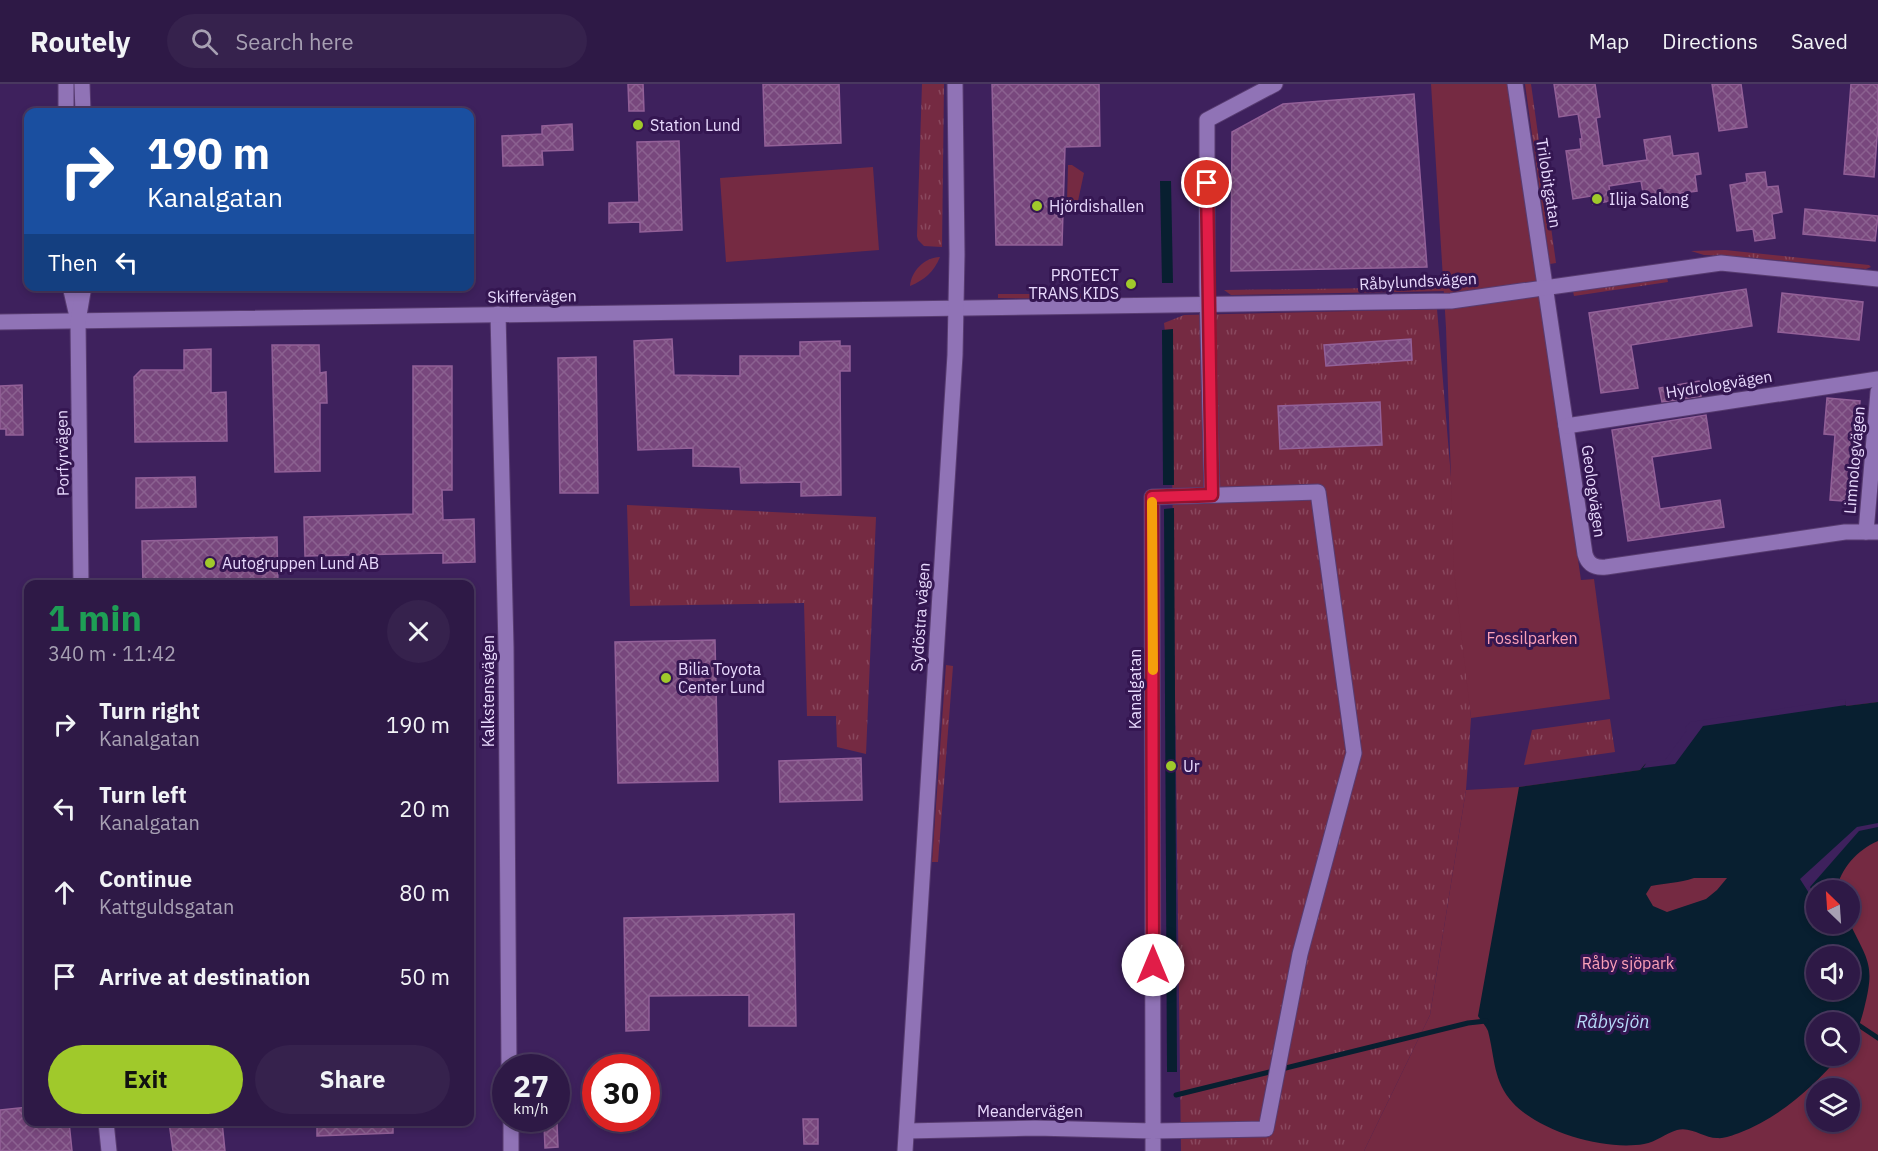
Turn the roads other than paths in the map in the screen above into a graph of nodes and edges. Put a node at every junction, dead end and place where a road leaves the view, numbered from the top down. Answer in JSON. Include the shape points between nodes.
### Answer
{"nodes":[{"id":1,"x":66,"y":84,"type":"edge"},
{"id":2,"x":82,"y":84,"type":"edge"},
{"id":3,"x":955,"y":84,"type":"edge"},
{"id":4,"x":1275,"y":84,"type":"edge"},
{"id":5,"x":1515,"y":84,"type":"edge"},
{"id":6,"x":66,"y":108,"type":"edge"},
{"id":7,"x":83,"y":108,"type":"edge"},
{"id":8,"x":1878,"y":279,"type":"edge"},
{"id":9,"x":1546,"y":288,"type":"junction"},
{"id":10,"x":71,"y":291,"type":"edge"},
{"id":11,"x":83,"y":291,"type":"edge"},
{"id":12,"x":1208,"y":304,"type":"junction"},
{"id":13,"x":956,"y":307,"type":"junction"},
{"id":14,"x":498,"y":314,"type":"junction"},
{"id":15,"x":78,"y":321,"type":"junction"},
{"id":16,"x":0,"y":322,"type":"edge"},
{"id":17,"x":1878,"y":379,"type":"edge"},
{"id":18,"x":1878,"y":392,"type":"edge"},
{"id":19,"x":1566,"y":426,"type":"junction"},
{"id":20,"x":1212,"y":495,"type":"junction"},
{"id":21,"x":1872,"y":532,"type":"edge"},
{"id":22,"x":81,"y":580,"type":"edge"},
{"id":23,"x":509,"y":1054,"type":"edge"},
{"id":24,"x":1275,"y":1081,"type":"joint"},
{"id":25,"x":106,"y":1126,"type":"edge"},
{"id":26,"x":907,"y":1131,"type":"junction"},
{"id":27,"x":1153,"y":1131,"type":"junction"},
{"id":28,"x":511,"y":1132,"type":"edge"},
{"id":29,"x":109,"y":1151,"type":"edge"},
{"id":30,"x":511,"y":1151,"type":"edge"},
{"id":31,"x":905,"y":1151,"type":"edge"},
{"id":32,"x":1153,"y":1151,"type":"edge"}],
"edges":[{"from":1,"to":6,"type":"street"},
{"from":2,"to":7,"type":"street"},
{"from":3,"to":13,"type":"street","name":"Sydöstra vägen"},
{"from":4,"to":12,"type":"street","via":[[1207,120]]},
{"from":5,"to":9,"type":"street","name":"Trilobitgatan"},
{"from":8,"to":9,"type":"street","name":"Råbylundsvägen","via":[[1721,262]]},
{"from":9,"to":12,"type":"street","name":"Råbylundsvägen","via":[[1451,301]]},
{"from":9,"to":19,"type":"street","name":"Geologvägen"},
{"from":10,"to":15,"type":"street","name":"Porfyrvägen"},
{"from":11,"to":15,"type":"street","name":"Porfyrvägen"},
{"from":12,"to":13,"type":"street","name":"Råbylundsvägen"},
{"from":12,"to":20,"type":"street"},
{"from":13,"to":14,"type":"street","name":"Skiffervägen"},
{"from":13,"to":26,"type":"street","name":"Sydöstra vägen"},
{"from":14,"to":15,"type":"street","name":"Skiffervägen"},
{"from":14,"to":23,"type":"street","name":"Kalkstensvägen","via":[[506,647]]},
{"from":15,"to":16,"type":"street","name":"Skiffervägen"},
{"from":15,"to":22,"type":"street","name":"Porfyrvägen"},
{"from":17,"to":19,"type":"street","name":"Hydrologvägen"},
{"from":18,"to":21,"type":"street","name":"Limnologvägen"},
{"from":19,"to":21,"type":"street","name":"Geologvägen","via":[[1585,554],[1595,566],[1845,532]]},
{"from":20,"to":24,"type":"street","name":"Kanalgatan","via":[[1318,492],[1354,753],[1300,954]]},
{"from":20,"to":27,"type":"street","name":"Kanalgatan","via":[[1152,497]]},
{"from":24,"to":27,"type":"street","name":"Meandervägen","via":[[1266,1129]]},
{"from":25,"to":29,"type":"street"},
{"from":26,"to":27,"type":"street","name":"Meandervägen"},
{"from":26,"to":31,"type":"street","name":"Sydöstra vägen"},
{"from":27,"to":32,"type":"street","name":"Kanalgatan"},
{"from":28,"to":30,"type":"street"}]}
